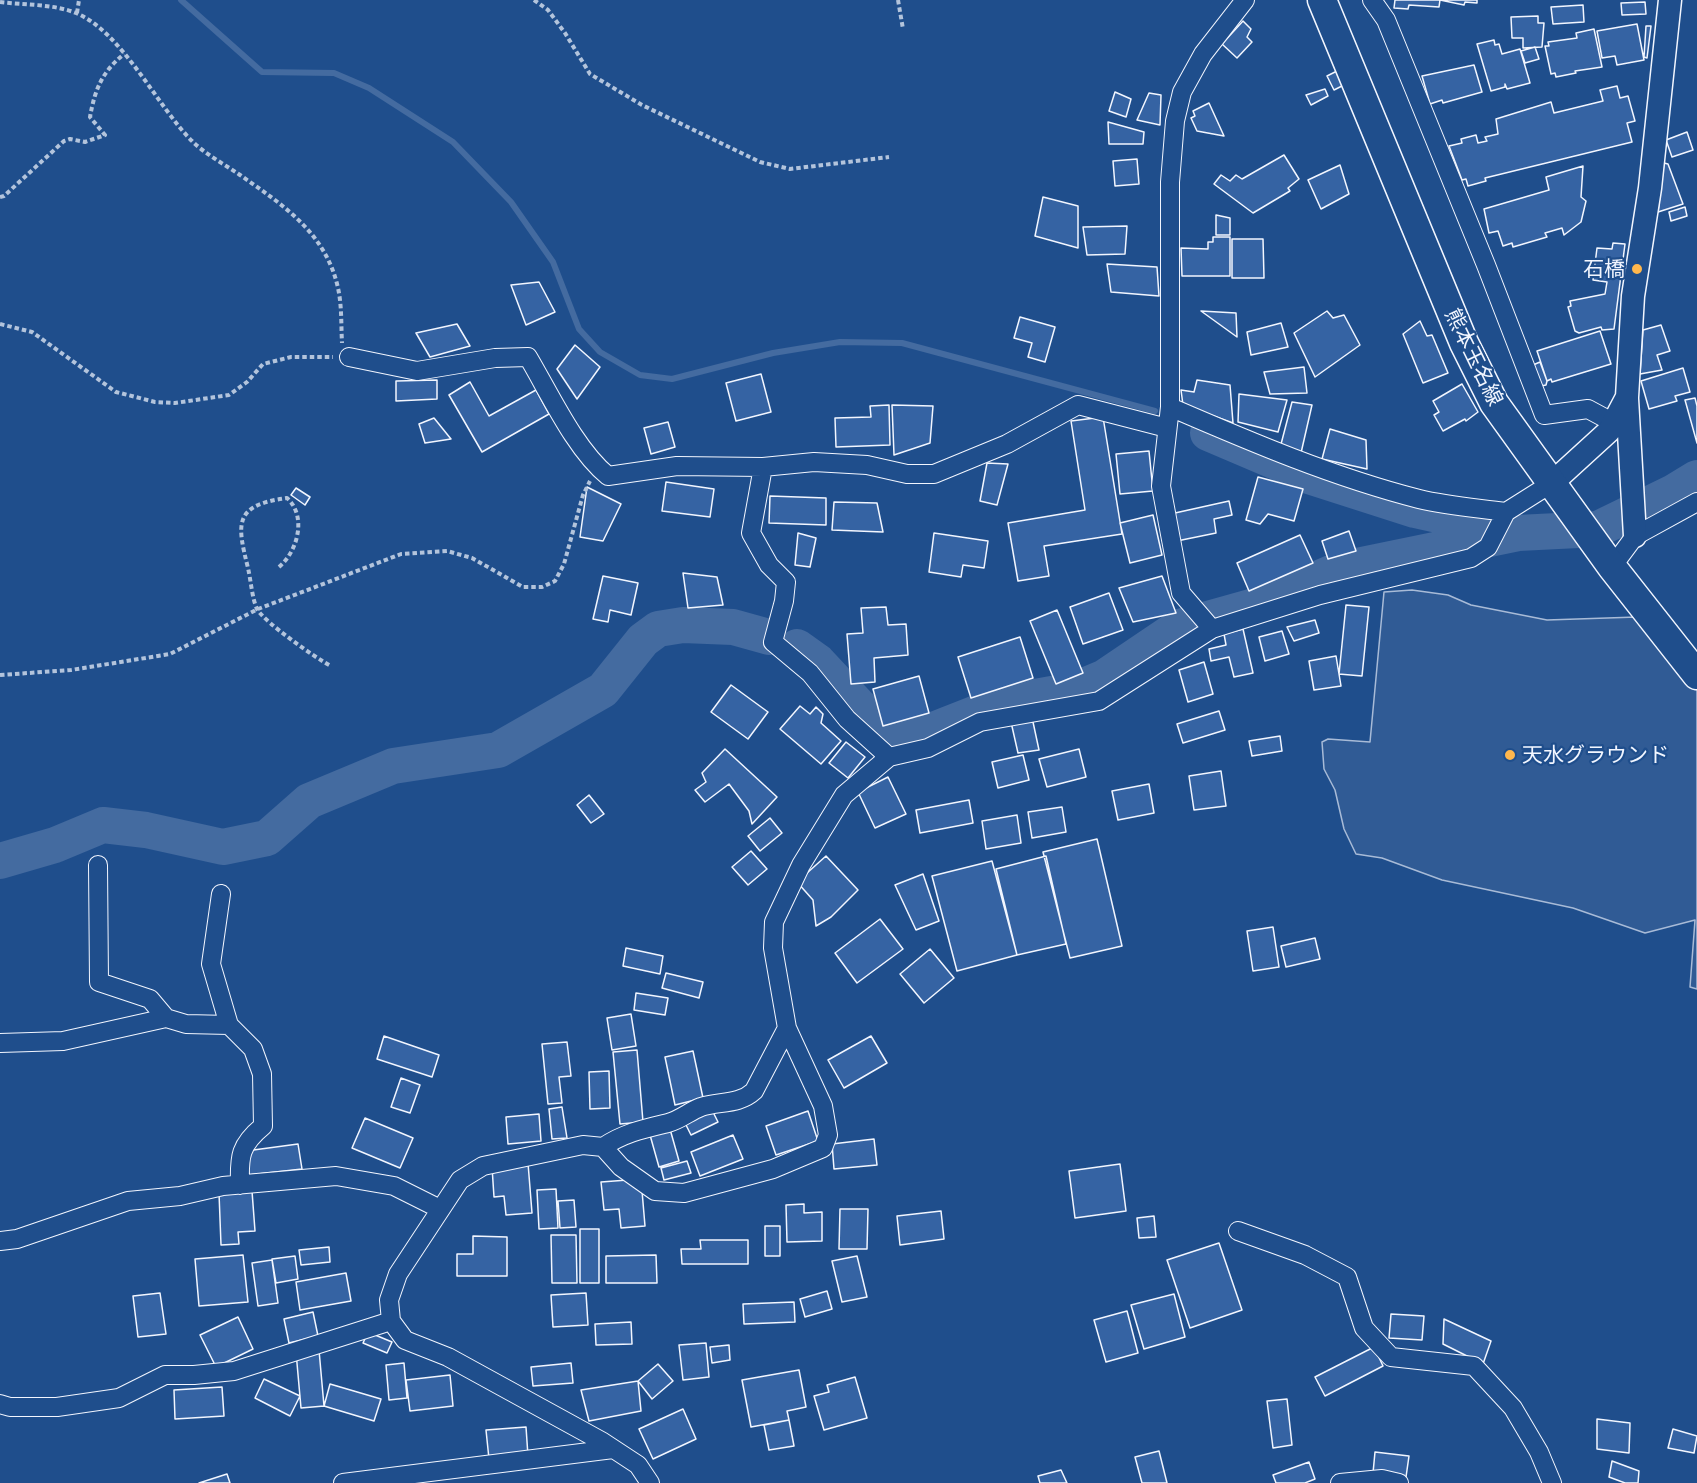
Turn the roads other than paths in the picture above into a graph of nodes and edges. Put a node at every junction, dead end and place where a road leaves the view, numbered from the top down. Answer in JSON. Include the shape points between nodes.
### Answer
{"nodes":[{"id":1,"x":1245,"y":0,"type":"edge"},
{"id":2,"x":1322,"y":0,"type":"edge"},
{"id":3,"x":1372,"y":0,"type":"edge"},
{"id":4,"x":1670,"y":0,"type":"edge"},
{"id":5,"x":349,"y":357,"type":"road end"},
{"id":6,"x":1627,"y":397,"type":"junction"},
{"id":7,"x":1170,"y":407,"type":"junction"},
{"id":8,"x":1614,"y":423,"type":"junction"},
{"id":9,"x":1167,"y":428,"type":"junction"},
{"id":10,"x":763,"y":467,"type":"junction"},
{"id":11,"x":1552,"y":483,"type":"junction"},
{"id":12,"x":1697,"y":502,"type":"edge"},
{"id":13,"x":1504,"y":516,"type":"junction"},
{"id":14,"x":1634,"y":529,"type":"junction"},
{"id":15,"x":1604,"y":556,"type":"junction"},
{"id":16,"x":1205,"y":621,"type":"junction"},
{"id":17,"x":1697,"y":675,"type":"edge"},
{"id":18,"x":889,"y":757,"type":"junction"},
{"id":19,"x":98,"y":865,"type":"dead end"},
{"id":20,"x":221,"y":894,"type":"dead end"},
{"id":21,"x":166,"y":1018,"type":"junction"},
{"id":22,"x":229,"y":1025,"type":"junction"},
{"id":23,"x":787,"y":1028,"type":"junction"},
{"id":24,"x":0,"y":1043,"type":"edge"},
{"id":25,"x":603,"y":1147,"type":"junction"},
{"id":26,"x":240,"y":1185,"type":"junction"},
{"id":27,"x":440,"y":1209,"type":"junction"},
{"id":28,"x":1238,"y":1231,"type":"dead end"},
{"id":29,"x":0,"y":1241,"type":"edge"},
{"id":30,"x":391,"y":1322,"type":"junction"},
{"id":31,"x":0,"y":1404,"type":"edge"},
{"id":32,"x":613,"y":1449,"type":"junction"},
{"id":33,"x":343,"y":1483,"type":"edge"},
{"id":34,"x":650,"y":1483,"type":"edge"},
{"id":35,"x":1340,"y":1483,"type":"edge"},
{"id":36,"x":1399,"y":1483,"type":"edge"},
{"id":37,"x":1552,"y":1483,"type":"edge"}],
"edges":[{"from":1,"to":7,"type":"street","via":[[1203,54],[1182,92],[1175,120],[1170,182]]},
{"from":2,"to":11,"type":"main road","name":"熊本玉名線","via":[[1464,343],[1494,403]]},
{"from":3,"to":8,"type":"street","via":[[1386,20],[1408,73],[1544,415],[1588,409]]},
{"from":4,"to":6,"type":"street","via":[[1650,188],[1633,296]]},
{"from":5,"to":10,"type":"street","via":[[417,370],[528,357],[576,438],[608,476],[677,466]]},
{"from":6,"to":8,"type":"street"},
{"from":6,"to":14,"type":"street"},
{"from":7,"to":9,"type":"street"},
{"from":7,"to":13,"type":"street","via":[[1342,475],[1421,499]]},
{"from":8,"to":11,"type":"street"},
{"from":9,"to":10,"type":"street","via":[[1078,405],[1007,444],[934,474],[814,462]]},
{"from":9,"to":16,"type":"street","via":[[1161,486],[1169,543],[1180,593]]},
{"from":10,"to":18,"type":"street","via":[[751,533],[769,565],[786,582],[773,642],[810,674],[847,719]]},
{"from":11,"to":13,"type":"street"},
{"from":11,"to":15,"type":"main road","name":"熊本玉名線"},
{"from":12,"to":14,"type":"street"},
{"from":13,"to":16,"type":"street","via":[[1488,547],[1471,558]]},
{"from":14,"to":15,"type":"street"},
{"from":15,"to":17,"type":"main road","name":"熊本玉名線"},
{"from":16,"to":18,"type":"street","via":[[1099,701],[980,722],[928,748]]},
{"from":18,"to":23,"type":"street","via":[[844,795],[801,865],[774,921],[773,948]]},
{"from":19,"to":21,"type":"street","via":[[99,982],[150,999]]},
{"from":20,"to":22,"type":"street","via":[[211,964]]},
{"from":21,"to":22,"type":"street","via":[[186,1024]]},
{"from":21,"to":24,"type":"street","via":[[63,1041]]},
{"from":22,"to":26,"type":"street","via":[[253,1049],[262,1074],[263,1126],[248,1138],[239,1158]]},
{"from":23,"to":25,"type":"street","via":[[748,1097],[701,1107],[669,1123],[620,1136]]},
{"from":23,"to":25,"type":"street","via":[[823,1106],[828,1135],[823,1148],[773,1169],[684,1193],[655,1191],[621,1167]]},
{"from":25,"to":27,"type":"street","via":[[584,1145],[483,1166],[460,1180]]},
{"from":26,"to":27,"type":"street","via":[[336,1176],[394,1186]]},
{"from":26,"to":29,"type":"street","via":[[128,1201]]},
{"from":27,"to":30,"type":"street","via":[[398,1274],[389,1300]]},
{"from":28,"to":37,"type":"street","via":[[1305,1255],[1347,1276],[1364,1328],[1391,1357],[1474,1366],[1513,1408]]},
{"from":30,"to":31,"type":"street","via":[[234,1371],[165,1375],[119,1398],[57,1407]]},
{"from":30,"to":32,"type":"street","via":[[405,1340],[448,1357]]},
{"from":32,"to":33,"type":"street"},
{"from":32,"to":34,"type":"street","via":[[638,1465]]},
{"from":35,"to":36,"type":"street","via":[[1382,1479]]}]}
